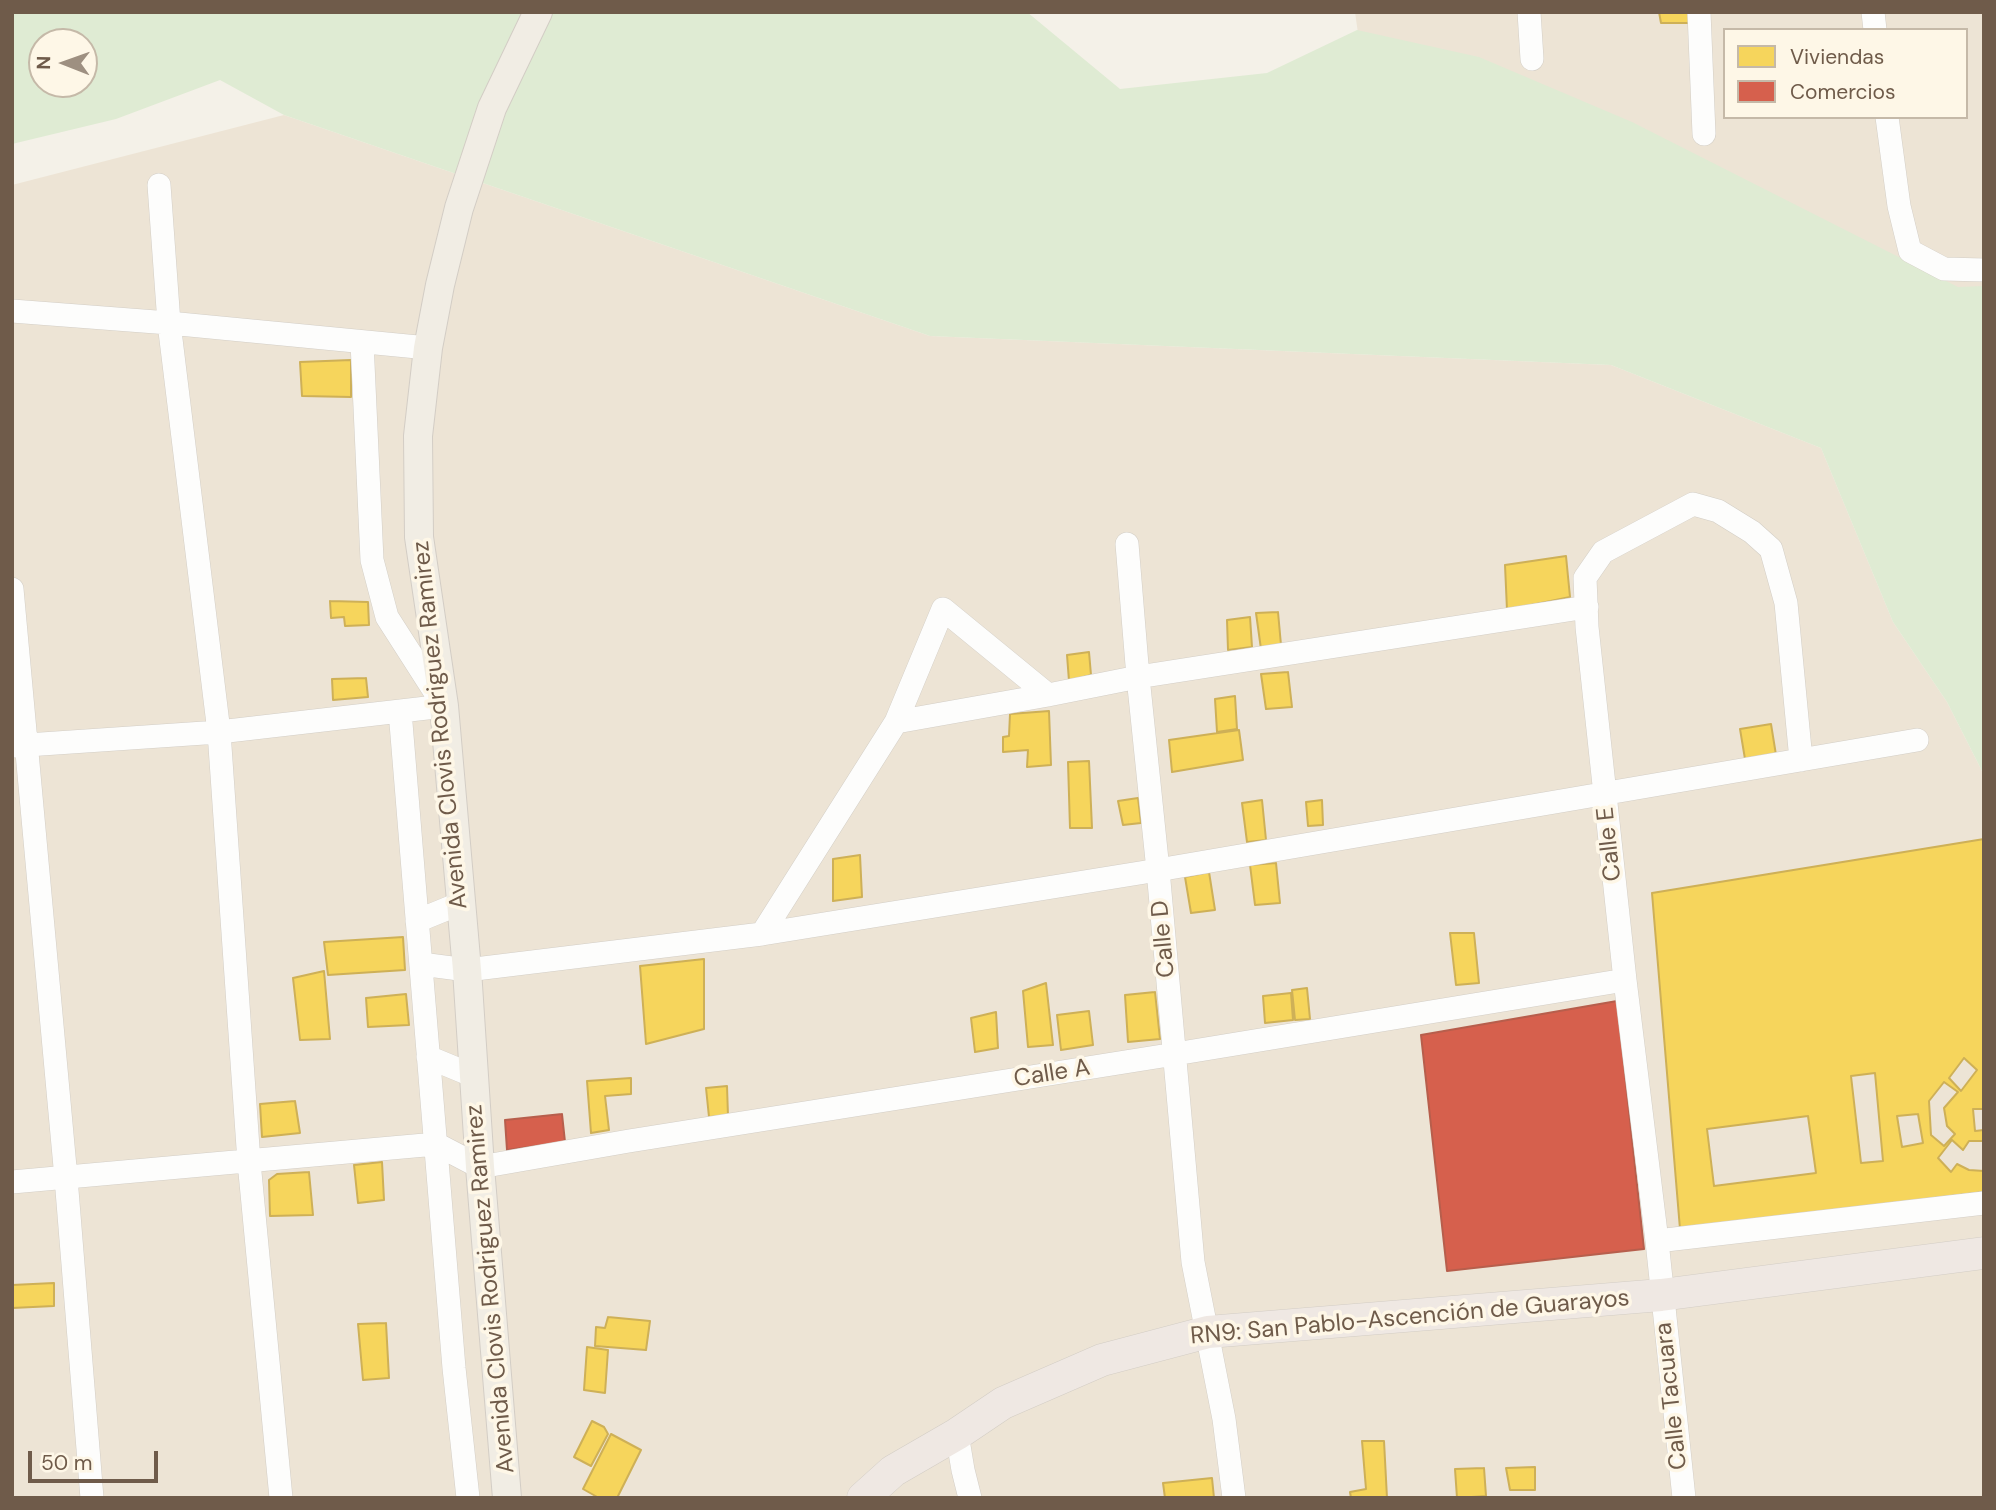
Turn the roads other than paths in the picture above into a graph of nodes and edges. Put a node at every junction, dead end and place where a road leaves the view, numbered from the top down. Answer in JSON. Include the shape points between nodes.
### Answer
{"nodes":[{"id":1,"x":538,"y":12,"type":"edge"},
{"id":2,"x":1529,"y":12,"type":"edge"},
{"id":3,"x":1699,"y":12,"type":"edge"},
{"id":4,"x":1532,"y":59,"type":"dead end"},
{"id":5,"x":1887,"y":119,"type":"edge"},
{"id":6,"x":1704,"y":134,"type":"dead end"},
{"id":7,"x":159,"y":185,"type":"dead end"},
{"id":8,"x":1984,"y":270,"type":"edge"},
{"id":9,"x":12,"y":312,"type":"edge"},
{"id":10,"x":169,"y":323,"type":"junction"},
{"id":11,"x":362,"y":342,"type":"junction"},
{"id":12,"x":428,"y":348,"type":"junction"},
{"id":13,"x":1127,"y":544,"type":"dead end"},
{"id":14,"x":12,"y":589,"type":"edge"},
{"id":15,"x":1587,"y":607,"type":"junction"},
{"id":16,"x":1138,"y":677,"type":"junction"},
{"id":17,"x":1048,"y":695,"type":"junction"},
{"id":18,"x":444,"y":706,"type":"junction"},
{"id":19,"x":400,"y":711,"type":"junction"},
{"id":20,"x":897,"y":722,"type":"junction"},
{"id":21,"x":219,"y":732,"type":"junction"},
{"id":22,"x":1917,"y":740,"type":"dead end"},
{"id":23,"x":19,"y":746,"type":"edge"},
{"id":24,"x":1801,"y":760,"type":"junction"},
{"id":25,"x":1605,"y":793,"type":"junction"},
{"id":26,"x":1158,"y":870,"type":"junction"},
{"id":27,"x":461,"y":903,"type":"junction"},
{"id":28,"x":417,"y":921,"type":"junction"},
{"id":29,"x":762,"y":934,"type":"junction"},
{"id":30,"x":421,"y":964,"type":"junction"},
{"id":31,"x":467,"y":970,"type":"junction"},
{"id":32,"x":1625,"y":980,"type":"junction"},
{"id":33,"x":1175,"y":1054,"type":"junction"},
{"id":34,"x":428,"y":1057,"type":"junction"},
{"id":35,"x":474,"y":1076,"type":"junction"},
{"id":36,"x":436,"y":1144,"type":"junction"},
{"id":37,"x":249,"y":1162,"type":"junction"},
{"id":38,"x":480,"y":1167,"type":"junction"},
{"id":39,"x":66,"y":1178,"type":"junction"},
{"id":40,"x":12,"y":1182,"type":"edge"},
{"id":41,"x":1984,"y":1203,"type":"edge"},
{"id":42,"x":1657,"y":1241,"type":"junction"},
{"id":43,"x":1984,"y":1253,"type":"edge"},
{"id":44,"x":1661,"y":1295,"type":"junction"},
{"id":45,"x":1208,"y":1332,"type":"junction"},
{"id":46,"x":957,"y":1434,"type":"junction"},
{"id":47,"x":92,"y":1498,"type":"edge"},
{"id":48,"x":281,"y":1498,"type":"edge"},
{"id":49,"x":468,"y":1498,"type":"edge"},
{"id":50,"x":508,"y":1498,"type":"edge"},
{"id":51,"x":863,"y":1498,"type":"edge"},
{"id":52,"x":970,"y":1498,"type":"edge"},
{"id":53,"x":1234,"y":1498,"type":"edge"},
{"id":54,"x":1684,"y":1498,"type":"edge"}],
"edges":[{"from":1,"to":12,"type":"main road","name":"Avenida Clovis Rodriguez Ramirez","via":[[492,108],[459,208]]},
{"from":2,"to":4,"type":"street"},
{"from":3,"to":6,"type":"street"},
{"from":5,"to":8,"type":"street","via":[[1910,251],[1944,269]]},
{"from":7,"to":10,"type":"street"},
{"from":9,"to":10,"type":"street"},
{"from":10,"to":11,"type":"street"},
{"from":10,"to":21,"type":"street"},
{"from":11,"to":12,"type":"street"},
{"from":11,"to":18,"type":"street","via":[[372,560],[387,617]]},
{"from":12,"to":18,"type":"main road","name":"Avenida Clovis Rodriguez Ramirez","via":[[418,436],[419,537]]},
{"from":13,"to":16,"type":"street","name":"Calle D"},
{"from":14,"to":23,"type":"street"},
{"from":15,"to":16,"type":"street"},
{"from":15,"to":24,"type":"street","name":"Calle E","via":[[1586,578],[1603,552],[1693,504],[1718,511],[1752,532],[1771,549],[1786,603]]},
{"from":15,"to":25,"type":"street","name":"Calle E"},
{"from":16,"to":17,"type":"street"},
{"from":16,"to":26,"type":"street","name":"Calle D"},
{"from":17,"to":20,"type":"street"},
{"from":17,"to":20,"type":"street","via":[[943,608]]},
{"from":18,"to":19,"type":"street"},
{"from":18,"to":27,"type":"main road","name":"Avenida Clovis Rodriguez Ramirez"},
{"from":19,"to":21,"type":"street"},
{"from":19,"to":28,"type":"street"},
{"from":20,"to":29,"type":"street"},
{"from":21,"to":23,"type":"street"},
{"from":21,"to":37,"type":"street"},
{"from":22,"to":24,"type":"street"},
{"from":23,"to":39,"type":"street"},
{"from":24,"to":25,"type":"street"},
{"from":25,"to":26,"type":"street"},
{"from":25,"to":32,"type":"street","name":"Calle E"},
{"from":26,"to":29,"type":"street"},
{"from":26,"to":33,"type":"street","name":"Calle D"},
{"from":27,"to":28,"type":"street"},
{"from":27,"to":31,"type":"main road","name":"Avenida Clovis Rodriguez Ramirez"},
{"from":28,"to":30,"type":"street"},
{"from":29,"to":31,"type":"street"},
{"from":30,"to":31,"type":"street"},
{"from":30,"to":34,"type":"street"},
{"from":31,"to":35,"type":"main road","name":"Avenida Clovis Rodriguez Ramirez"},
{"from":32,"to":33,"type":"street","name":"Calle A"},
{"from":32,"to":42,"type":"street","name":"Calle E"},
{"from":33,"to":38,"type":"street","name":"Calle A"},
{"from":33,"to":45,"type":"street","name":"Calle D","via":[[1193,1262]]},
{"from":34,"to":35,"type":"street"},
{"from":34,"to":36,"type":"street"},
{"from":35,"to":38,"type":"main road","name":"Avenida Clovis Rodriguez Ramirez"},
{"from":36,"to":37,"type":"street"},
{"from":36,"to":38,"type":"street"},
{"from":36,"to":49,"type":"street"},
{"from":37,"to":39,"type":"street"},
{"from":37,"to":48,"type":"street"},
{"from":38,"to":50,"type":"main road","name":"Avenida Clovis Rodriguez Ramirez"},
{"from":39,"to":40,"type":"street"},
{"from":39,"to":47,"type":"street"},
{"from":41,"to":42,"type":"street"},
{"from":42,"to":44,"type":"street","name":"Calle Tacuara"},
{"from":43,"to":44,"type":"highway","name":"RN9: San Pablo-Ascención de Guarayos"},
{"from":44,"to":45,"type":"highway","name":"RN9: San Pablo-Ascención de Guarayos"},
{"from":44,"to":54,"type":"street","name":"Calle Tacuara"},
{"from":45,"to":46,"type":"highway","name":"RN9: San Pablo-Ascención de Guarayos","via":[[1102,1360],[1003,1403]]},
{"from":45,"to":53,"type":"street","name":"Calle D"},
{"from":46,"to":51,"type":"highway","name":"RN9: San Pablo-Ascención de Guarayos","via":[[893,1471]]},
{"from":46,"to":52,"type":"street"}]}
